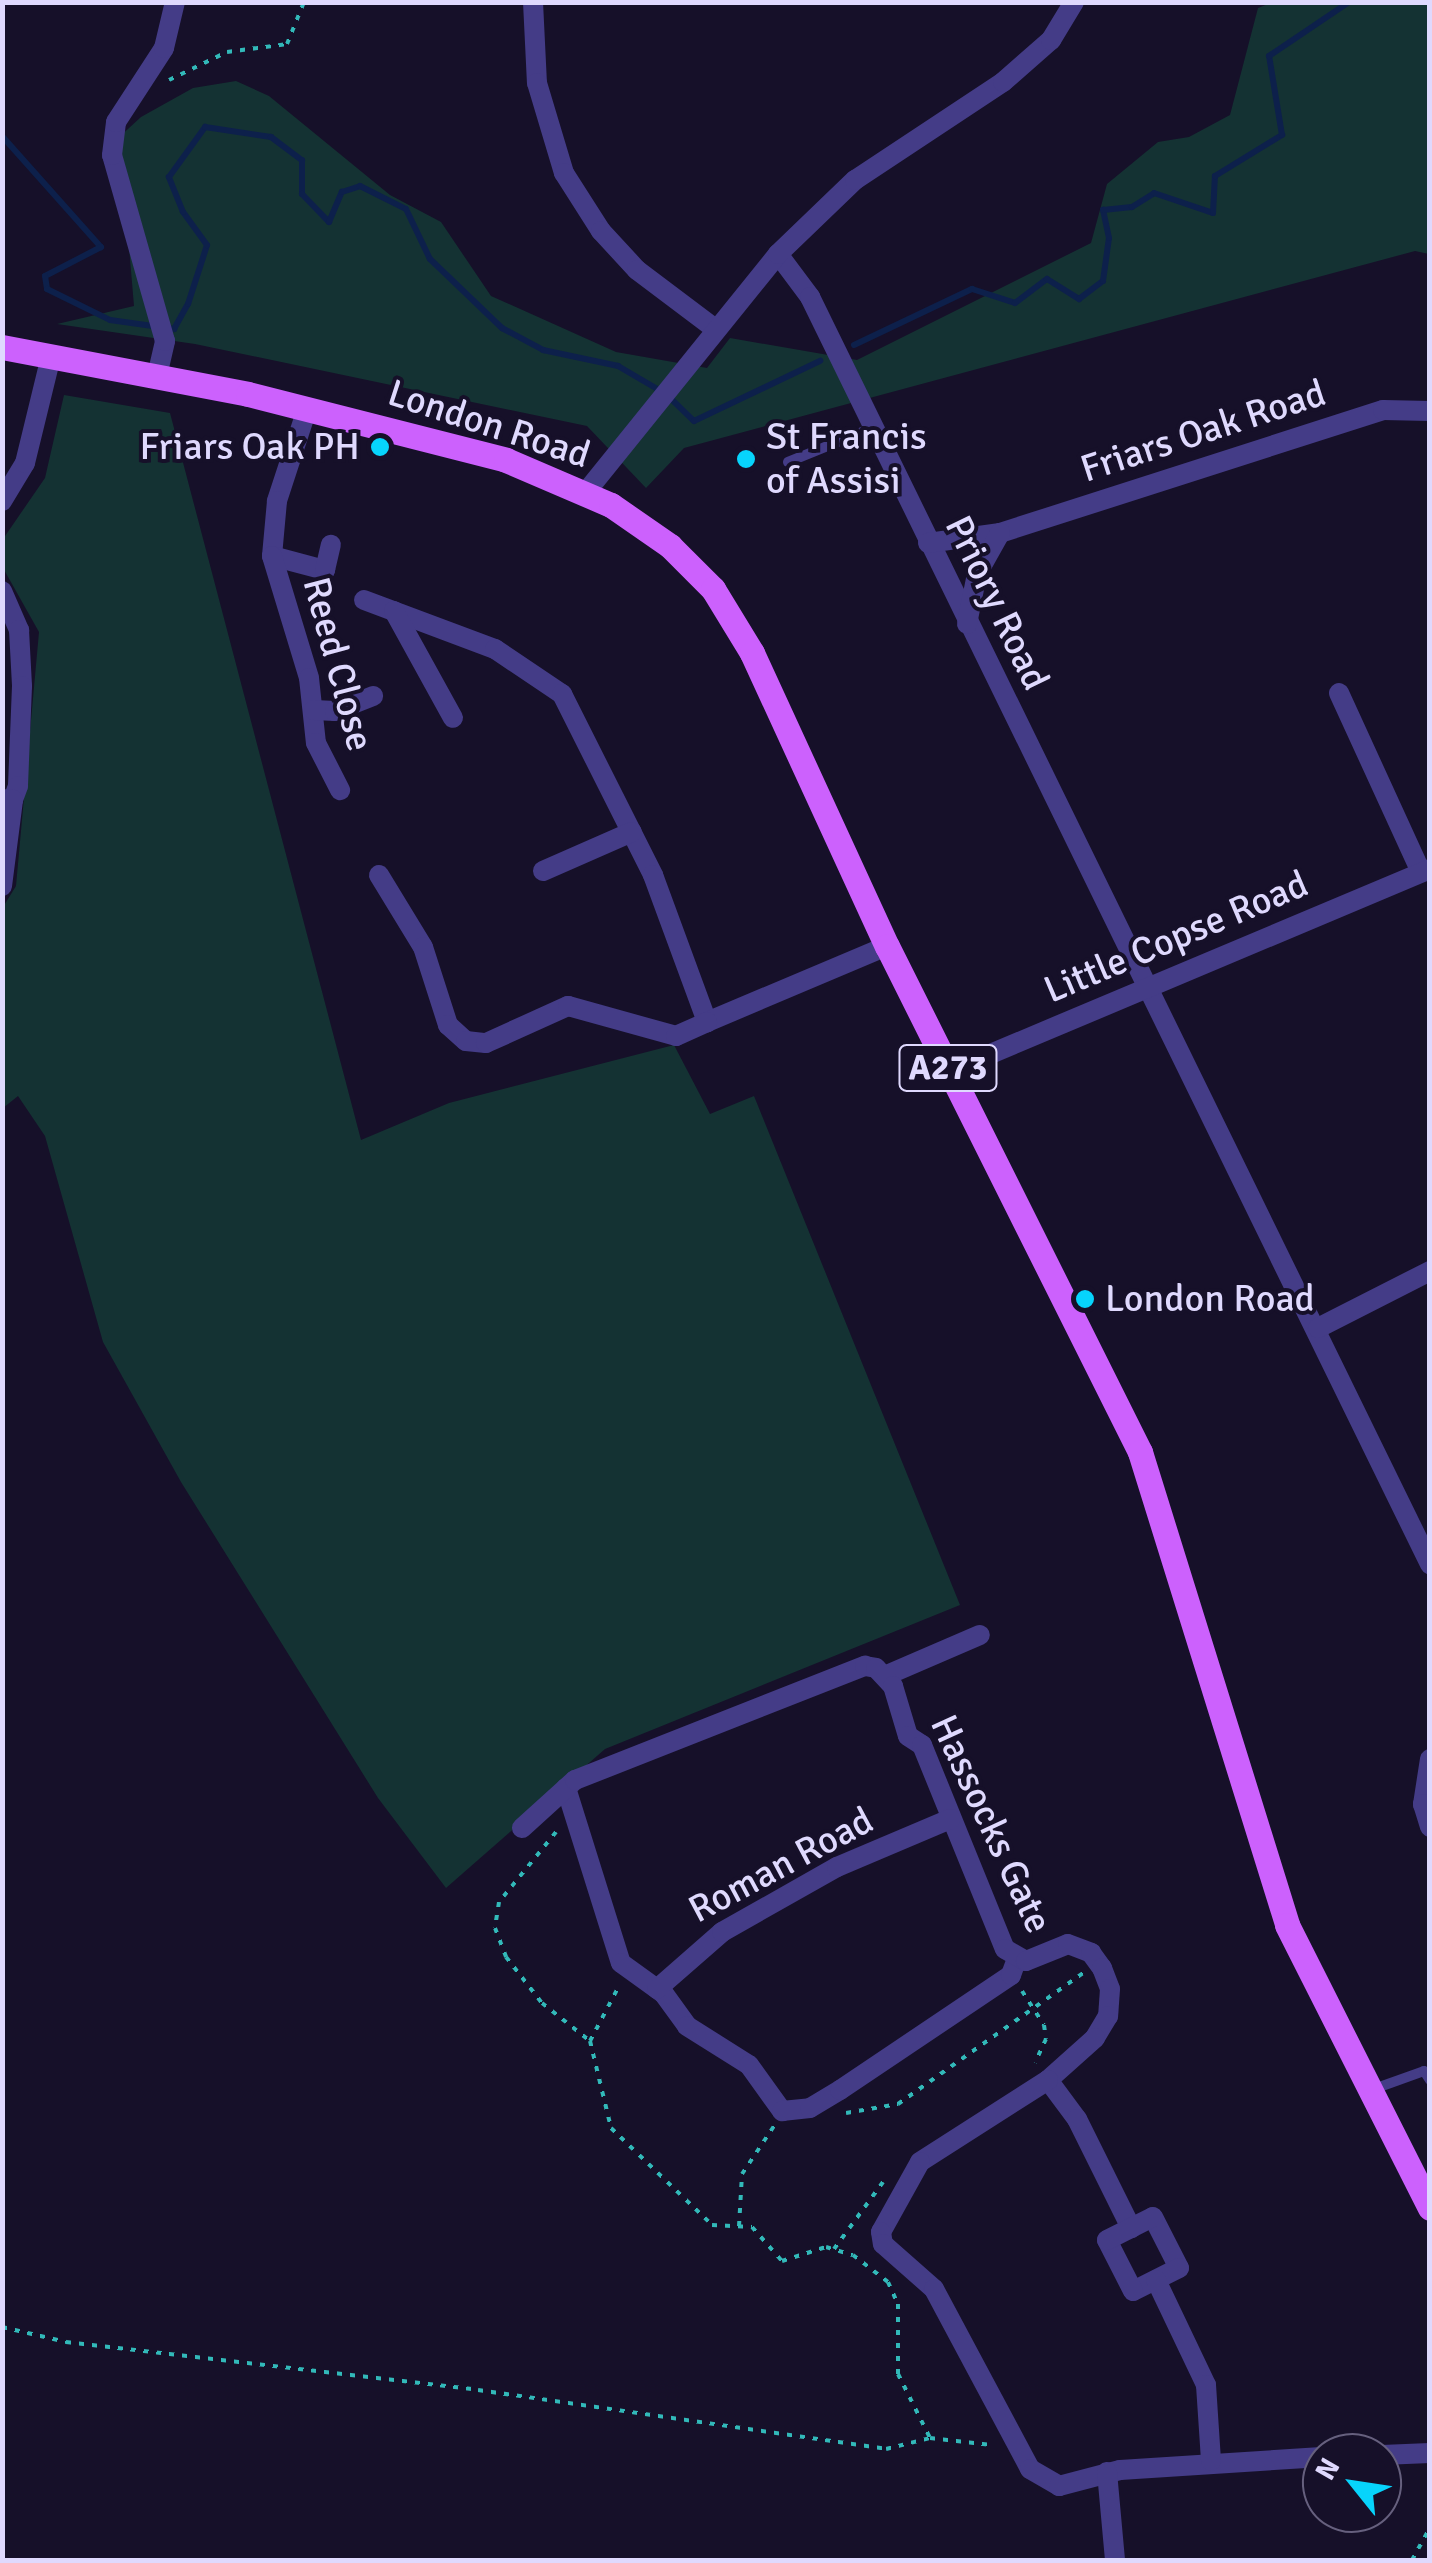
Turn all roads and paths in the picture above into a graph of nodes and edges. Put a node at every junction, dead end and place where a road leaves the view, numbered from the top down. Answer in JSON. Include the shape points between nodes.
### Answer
{"nodes":[{"id":1,"x":175,"y":2,"type":"edge"},
{"id":2,"x":304,"y":2,"type":"edge"},
{"id":3,"x":533,"y":2,"type":"edge"},
{"id":4,"x":1074,"y":2,"type":"edge"},
{"id":5,"x":163,"y":82,"type":"dead end"},
{"id":6,"x":778,"y":254,"type":"junction"},
{"id":7,"x":714,"y":328,"type":"junction"},
{"id":8,"x":2,"y":347,"type":"edge"},
{"id":9,"x":51,"y":356,"type":"junction"},
{"id":10,"x":156,"y":376,"type":"junction"},
{"id":11,"x":306,"y":408,"type":"junction"},
{"id":12,"x":1430,"y":411,"type":"edge"},
{"id":13,"x":874,"y":427,"type":"junction"},
{"id":14,"x":788,"y":462,"type":"dead end"},
{"id":15,"x":586,"y":492,"type":"junction"},
{"id":16,"x":2,"y":500,"type":"edge"},
{"id":17,"x":1000,"y":533,"type":"junction"},
{"id":18,"x":928,"y":543,"type":"junction"},
{"id":19,"x":331,"y":545,"type":"dead end"},
{"id":20,"x":272,"y":556,"type":"junction"},
{"id":21,"x":2,"y":591,"type":"edge"},
{"id":22,"x":364,"y":600,"type":"dead end"},
{"id":23,"x":394,"y":611,"type":"junction"},
{"id":24,"x":966,"y":624,"type":"junction"},
{"id":25,"x":1340,"y":693,"type":"dead end"},
{"id":26,"x":372,"y":696,"type":"dead end"},
{"id":27,"x":314,"y":710,"type":"junction"},
{"id":28,"x":454,"y":718,"type":"dead end"},
{"id":29,"x":340,"y":790,"type":"dead end"},
{"id":30,"x":8,"y":800,"type":"edge"},
{"id":31,"x":632,"y":832,"type":"junction"},
{"id":32,"x":544,"y":871,"type":"dead end"},
{"id":33,"x":1425,"y":871,"type":"edge"},
{"id":34,"x":378,"y":875,"type":"dead end"},
{"id":35,"x":2,"y":886,"type":"edge"},
{"id":36,"x":887,"y":946,"type":"junction"},
{"id":37,"x":1148,"y":986,"type":"junction"},
{"id":38,"x":707,"y":1022,"type":"junction"},
{"id":39,"x":950,"y":1071,"type":"junction"},
{"id":40,"x":1430,"y":1271,"type":"edge"},
{"id":41,"x":1318,"y":1328,"type":"junction"},
{"id":42,"x":1430,"y":1564,"type":"edge"},
{"id":43,"x":980,"y":1635,"type":"dead end"},
{"id":44,"x":887,"y":1675,"type":"junction"},
{"id":45,"x":1430,"y":1759,"type":"edge"},
{"id":46,"x":566,"y":1788,"type":"junction"},
{"id":47,"x":575,"y":1818,"type":"junction"},
{"id":48,"x":950,"y":1819,"type":"junction"},
{"id":49,"x":1430,"y":1827,"type":"edge"},
{"id":50,"x":522,"y":1828,"type":"dead end"},
{"id":51,"x":1098,"y":1963,"type":"junction"},
{"id":52,"x":1014,"y":1968,"type":"junction"},
{"id":53,"x":628,"y":1969,"type":"junction"},
{"id":54,"x":657,"y":1989,"type":"junction"},
{"id":55,"x":1034,"y":2008,"type":"junction"},
{"id":56,"x":590,"y":2041,"type":"junction"},
{"id":57,"x":1430,"y":2080,"type":"edge"},
{"id":58,"x":1044,"y":2083,"type":"junction"},
{"id":59,"x":1370,"y":2090,"type":"junction"},
{"id":60,"x":838,"y":2118,"type":"dead end"},
{"id":61,"x":782,"y":2121,"type":"junction"},
{"id":62,"x":770,"y":2134,"type":"junction"},
{"id":63,"x":909,"y":2179,"type":"junction"},
{"id":64,"x":1426,"y":2192,"type":"edge"},
{"id":65,"x":739,"y":2226,"type":"junction"},
{"id":66,"x":1131,"y":2228,"type":"junction"},
{"id":67,"x":834,"y":2250,"type":"junction"},
{"id":68,"x":1156,"y":2280,"type":"junction"},
{"id":69,"x":2,"y":2326,"type":"edge"},
{"id":70,"x":930,"y":2438,"type":"junction"},
{"id":71,"x":1021,"y":2452,"type":"junction"},
{"id":72,"x":1430,"y":2454,"type":"edge"},
{"id":73,"x":1402,"y":2455,"type":"edge"},
{"id":74,"x":1302,"y":2458,"type":"edge"},
{"id":75,"x":1211,"y":2461,"type":"junction"},
{"id":76,"x":1107,"y":2472,"type":"junction"},
{"id":77,"x":1430,"y":2527,"type":"edge"},
{"id":78,"x":1115,"y":2560,"type":"edge"},
{"id":79,"x":1412,"y":2560,"type":"edge"}],
"edges":[{"from":1,"to":10,"type":"street","via":[[164,48],[116,122],[112,156],[160,326]]},
{"from":2,"to":5,"type":"path","via":[[286,44],[227,52]]},
{"from":3,"to":7,"type":"street","via":[[540,95],[564,174],[601,231],[637,270]]},
{"from":4,"to":6,"type":"street","via":[[1052,40],[1003,82],[855,180]]},
{"from":6,"to":7,"type":"street"},
{"from":6,"to":13,"type":"street","name":"Priory Road","via":[[810,297]]},
{"from":7,"to":15,"type":"street"},
{"from":8,"to":9,"type":"main road","name":"London Road","number":"A273"},
{"from":9,"to":10,"type":"main road","name":"London Road","number":"A273"},
{"from":9,"to":16,"type":"street","via":[[25,463]]},
{"from":10,"to":11,"type":"main road","name":"London Road","number":"A273"},
{"from":11,"to":15,"type":"main road","name":"London Road","number":"A273","via":[[506,460]]},
{"from":11,"to":20,"type":"street","name":"Reed Close","via":[[276,502]]},
{"from":12,"to":17,"type":"street","name":"Friars Oak Road","via":[[1383,410]]},
{"from":13,"to":14,"type":"lane"},
{"from":13,"to":18,"type":"street","name":"Priory Road"},
{"from":15,"to":36,"type":"main road","name":"London Road","number":"A273","via":[[670,546],[712,588],[752,653]]},
{"from":17,"to":18,"type":"street","name":"Friars Oak Road"},
{"from":17,"to":24,"type":"street","via":[[977,574]]},
{"from":18,"to":24,"type":"street","name":"Priory Road"},
{"from":19,"to":20,"type":"street","name":"Reed Close","via":[[324,570]]},
{"from":20,"to":27,"type":"street","name":"Reed Close"},
{"from":21,"to":30,"type":"street","via":[[19,630],[22,686]]},
{"from":22,"to":23,"type":"street"},
{"from":23,"to":28,"type":"street"},
{"from":23,"to":31,"type":"street","via":[[495,649],[562,694]]},
{"from":24,"to":37,"type":"street","name":"Priory Road"},
{"from":25,"to":33,"type":"street"},
{"from":26,"to":27,"type":"street","via":[[335,711]]},
{"from":27,"to":29,"type":"street","name":"Reed Close","via":[[316,743]]},
{"from":30,"to":35,"type":"street"},
{"from":31,"to":32,"type":"street"},
{"from":31,"to":38,"type":"street"},
{"from":33,"to":37,"type":"street","name":"Little Copse Road"},
{"from":34,"to":38,"type":"street","via":[[423,947],[448,1025],[466,1040],[486,1043],[568,1006],[676,1036]]},
{"from":36,"to":38,"type":"street"},
{"from":36,"to":39,"type":"main road","name":"London Road","number":"A273"},
{"from":37,"to":39,"type":"street","name":"Little Copse Road"},
{"from":37,"to":41,"type":"street","name":"Priory Road"},
{"from":39,"to":59,"type":"main road","name":"London Road","number":"A273","via":[[1140,1452],[1287,1925]]},
{"from":40,"to":41,"type":"street"},
{"from":41,"to":42,"type":"street","name":"Priory Road"},
{"from":43,"to":44,"type":"street"},
{"from":44,"to":46,"type":"street","via":[[865,1666]]},
{"from":44,"to":48,"type":"street","name":"Hassocks Gate"},
{"from":45,"to":49,"type":"street","via":[[1423,1804]]},
{"from":46,"to":47,"type":"street"},
{"from":46,"to":50,"type":"street"},
{"from":47,"to":53,"type":"street","via":[[609,1939]]},
{"from":47,"to":56,"type":"path","via":[[550,1837],[499,1902],[496,1928],[506,1958],[542,2002]]},
{"from":48,"to":52,"type":"street","name":"Hassocks Gate"},
{"from":48,"to":54,"type":"street","name":"Roman Road","via":[[837,1867],[722,1932]]},
{"from":51,"to":52,"type":"street","name":"Hassocks Gate","via":[[1068,1944]]},
{"from":51,"to":55,"type":"path"},
{"from":51,"to":58,"type":"street","name":"Hassocks Gate","via":[[1110,1988],[1108,2016],[1095,2038]]},
{"from":52,"to":55,"type":"path"},
{"from":52,"to":61,"type":"street"},
{"from":53,"to":54,"type":"street"},
{"from":53,"to":56,"type":"path"},
{"from":54,"to":61,"type":"street","via":[[686,2026],[749,2065]]},
{"from":55,"to":58,"type":"path","via":[[1046,2039],[1030,2075]]},
{"from":55,"to":60,"type":"path","via":[[898,2104],[868,2104]]},
{"from":56,"to":65,"type":"path","via":[[611,2128],[712,2225]]},
{"from":57,"to":59,"type":"lane","via":[[1424,2071]]},
{"from":58,"to":63,"type":"street","via":[[944,2142]]},
{"from":58,"to":66,"type":"street","via":[[1078,2120]]},
{"from":59,"to":64,"type":"main road","name":"London Road","number":"A273"},
{"from":61,"to":62,"type":"path"},
{"from":61,"to":62,"type":"path"},
{"from":62,"to":65,"type":"path","via":[[742,2174]]},
{"from":63,"to":67,"type":"path","via":[[887,2179],[871,2192],[862,2218]]},
{"from":63,"to":71,"type":"street","via":[[884,2217],[883,2244],[934,2289]]},
{"from":65,"to":67,"type":"path","via":[[767,2238],[782,2261]]},
{"from":66,"to":68,"type":"street","via":[[1152,2217],[1179,2268]]},
{"from":66,"to":68,"type":"street","via":[[1107,2240],[1133,2291]]},
{"from":67,"to":70,"type":"path","via":[[870,2264],[888,2282],[898,2304],[898,2374]]},
{"from":68,"to":75,"type":"street","via":[[1206,2386]]},
{"from":69,"to":70,"type":"path","via":[[66,2342],[478,2390],[886,2449]]},
{"from":70,"to":71,"type":"path"},
{"from":71,"to":76,"type":"street","via":[[1042,2480],[1059,2486]]},
{"from":72,"to":73,"type":"street"},
{"from":74,"to":75,"type":"street"},
{"from":75,"to":76,"type":"street"},
{"from":76,"to":78,"type":"street"},
{"from":77,"to":79,"type":"path"}]}
